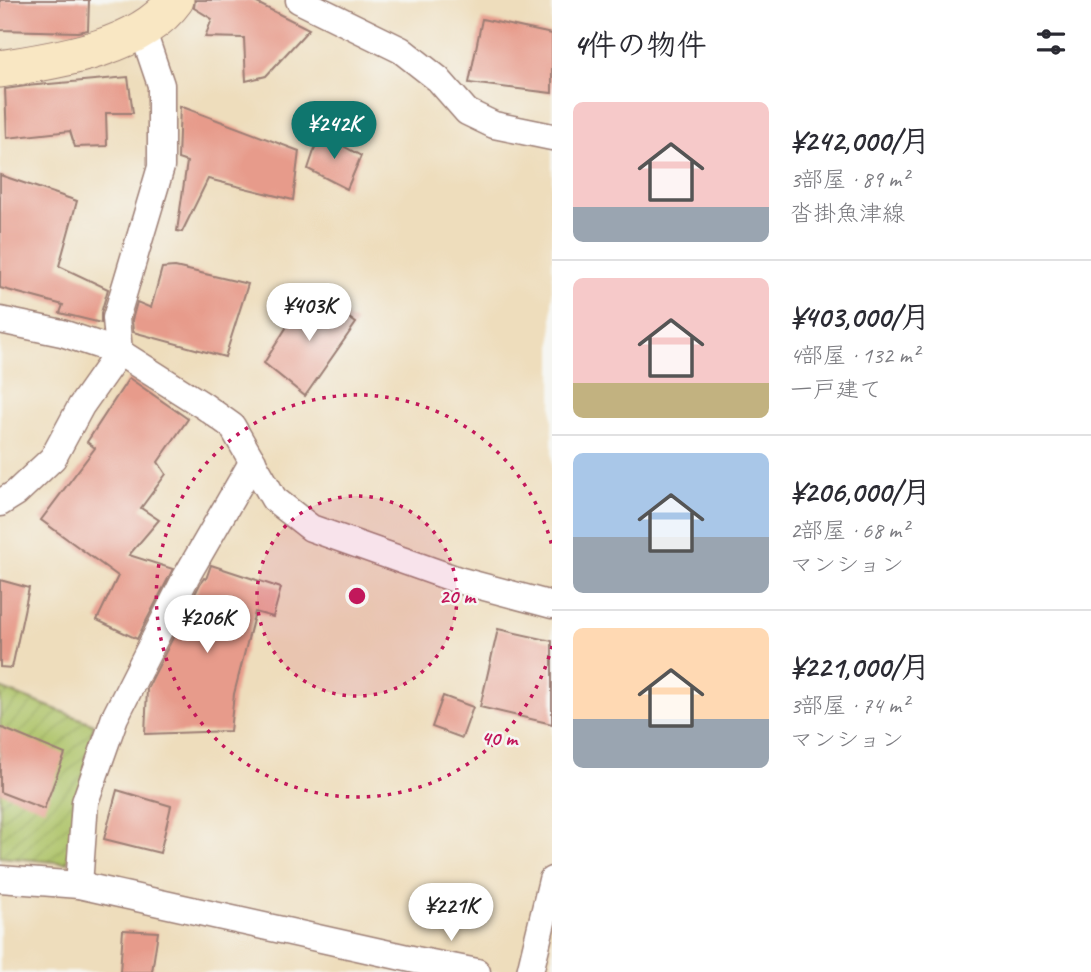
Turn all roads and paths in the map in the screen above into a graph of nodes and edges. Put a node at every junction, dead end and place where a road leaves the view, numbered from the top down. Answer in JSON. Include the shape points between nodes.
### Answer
{"nodes":[{"id":1,"x":175,"y":0,"type":"edge"},
{"id":2,"x":299,"y":0,"type":"edge"},
{"id":3,"x":142,"y":29,"type":"junction"},
{"id":4,"x":0,"y":69,"type":"edge"},
{"id":5,"x":552,"y":137,"type":"edge"},
{"id":6,"x":0,"y":320,"type":"edge"},
{"id":7,"x":119,"y":352,"type":"junction"},
{"id":8,"x":253,"y":461,"type":"junction"},
{"id":9,"x":0,"y":503,"type":"edge"},
{"id":10,"x":552,"y":605,"type":"edge"},
{"id":11,"x":0,"y":878,"type":"edge"},
{"id":12,"x":552,"y":880,"type":"edge"},
{"id":13,"x":79,"y":885,"type":"junction"},
{"id":14,"x":415,"y":966,"type":"edge"},
{"id":15,"x":477,"y":972,"type":"edge"},
{"id":16,"x":530,"y":972,"type":"edge"}],
"edges":[{"from":1,"to":3,"type":"main road"},
{"from":2,"to":5,"type":"street","via":[[401,50],[438,79],[467,112],[494,125]]},
{"from":3,"to":4,"type":"main road","via":[[102,49]]},
{"from":3,"to":7,"type":"street","via":[[161,85],[162,167],[116,318]]},
{"from":6,"to":7,"type":"street","via":[[62,333]]},
{"from":7,"to":8,"type":"street","via":[[232,426]]},
{"from":7,"to":9,"type":"street","via":[[53,457]]},
{"from":8,"to":10,"type":"street","via":[[274,499],[311,528],[458,580]]},
{"from":8,"to":13,"type":"street","via":[[186,577],[115,717],[85,802]]},
{"from":11,"to":13,"type":"street"},
{"from":12,"to":16,"type":"street"},
{"from":13,"to":14,"type":"street"},
{"from":14,"to":15,"type":"street"}]}
